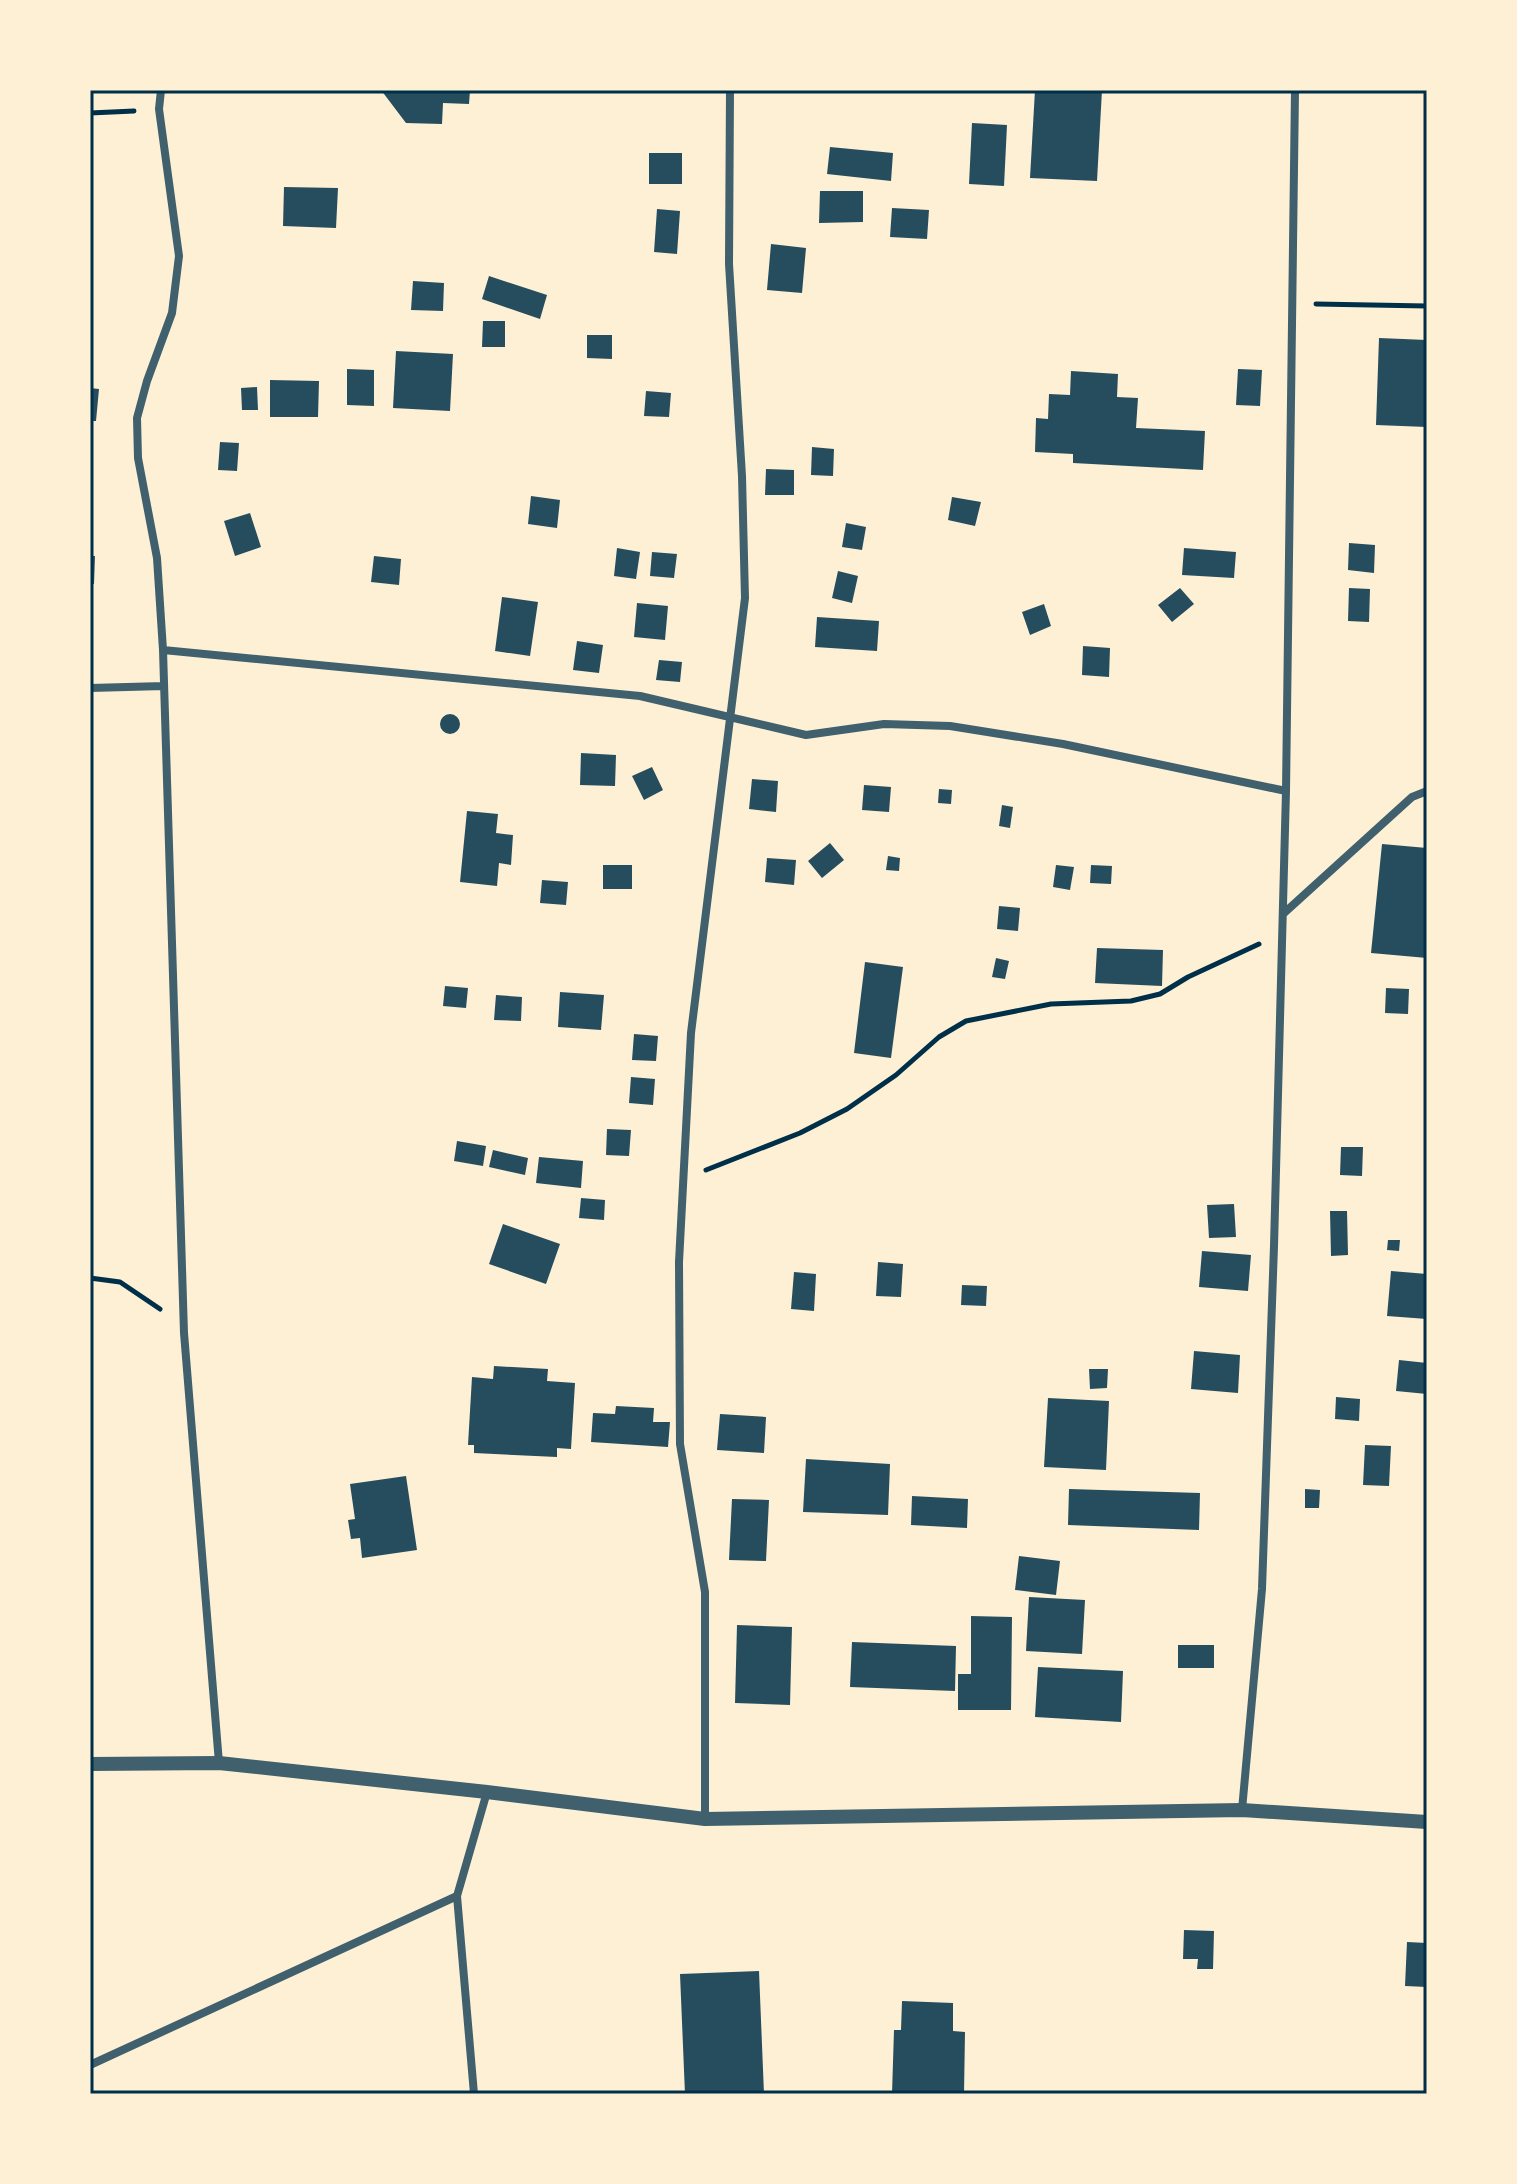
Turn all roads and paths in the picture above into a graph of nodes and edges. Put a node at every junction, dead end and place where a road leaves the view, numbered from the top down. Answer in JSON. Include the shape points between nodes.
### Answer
{"nodes":[{"id":1,"x":161,"y":90,"type":"edge"},
{"id":2,"x":730,"y":90,"type":"edge"},
{"id":3,"x":1295,"y":90,"type":"edge"},
{"id":4,"x":159,"y":109,"type":"junction"},
{"id":5,"x":90,"y":113,"type":"edge"},
{"id":6,"x":1292,"y":304,"type":"junction"},
{"id":7,"x":1427,"y":306,"type":"edge"},
{"id":8,"x":163,"y":650,"type":"junction"},
{"id":9,"x":164,"y":686,"type":"junction"},
{"id":10,"x":90,"y":688,"type":"edge"},
{"id":11,"x":729,"y":719,"type":"junction"},
{"id":12,"x":1286,"y":791,"type":"junction"},
{"id":13,"x":1427,"y":791,"type":"edge"},
{"id":14,"x":1283,"y":914,"type":"junction"},
{"id":15,"x":1282,"y":933,"type":"junction"},
{"id":16,"x":683,"y":1179,"type":"junction"},
{"id":17,"x":90,"y":1278,"type":"edge"},
{"id":18,"x":184,"y":1325,"type":"junction"},
{"id":19,"x":219,"y":1763,"type":"junction"},
{"id":20,"x":90,"y":1764,"type":"edge"},
{"id":21,"x":487,"y":1792,"type":"junction"},
{"id":22,"x":1242,"y":1810,"type":"junction"},
{"id":23,"x":705,"y":1819,"type":"junction"},
{"id":24,"x":1427,"y":1822,"type":"edge"},
{"id":25,"x":457,"y":1896,"type":"junction"},
{"id":26,"x":90,"y":2065,"type":"edge"},
{"id":27,"x":474,"y":2094,"type":"edge"}],
"edges":[{"from":1,"to":4,"type":"street"},
{"from":2,"to":11,"type":"street","via":[[729,264],[745,598]]},
{"from":3,"to":6,"type":"street"},
{"from":4,"to":5,"type":"path"},
{"from":4,"to":8,"type":"street","via":[[179,256],[172,313],[137,418],[138,458],[157,558]]},
{"from":6,"to":7,"type":"path"},
{"from":6,"to":12,"type":"street"},
{"from":8,"to":9,"type":"street"},
{"from":8,"to":11,"type":"street","via":[[640,696]]},
{"from":9,"to":10,"type":"street"},
{"from":9,"to":18,"type":"street"},
{"from":11,"to":12,"type":"street","via":[[806,735],[884,724],[950,726]]},
{"from":11,"to":16,"type":"street","via":[[691,1033]]},
{"from":12,"to":14,"type":"street"},
{"from":13,"to":14,"type":"street","via":[[1412,797]]},
{"from":14,"to":15,"type":"street"},
{"from":15,"to":16,"type":"path","via":[[1160,994],[1131,1001],[1051,1004],[966,1021],[847,1109]]},
{"from":15,"to":22,"type":"street","via":[[1262,1589]]},
{"from":16,"to":23,"type":"street","via":[[680,1444],[705,1592]]},
{"from":17,"to":18,"type":"path","via":[[120,1282]]},
{"from":18,"to":19,"type":"street"},
{"from":19,"to":20,"type":"street"},
{"from":19,"to":21,"type":"street"},
{"from":21,"to":23,"type":"street"},
{"from":21,"to":25,"type":"street"},
{"from":22,"to":23,"type":"street"},
{"from":22,"to":24,"type":"street"},
{"from":25,"to":26,"type":"street"},
{"from":25,"to":27,"type":"street"}]}
